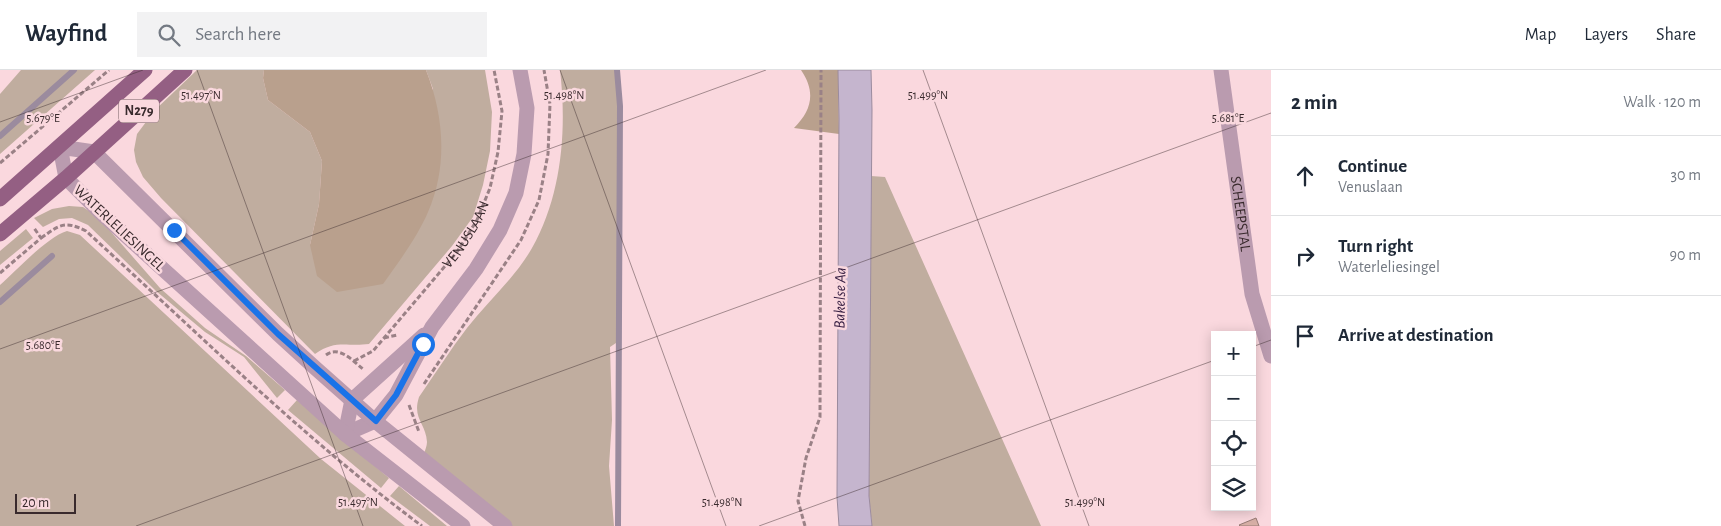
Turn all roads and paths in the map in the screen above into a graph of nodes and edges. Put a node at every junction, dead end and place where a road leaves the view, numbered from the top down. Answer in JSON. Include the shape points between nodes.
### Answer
{"nodes":[{"id":1,"x":109,"y":70,"type":"edge"},
{"id":2,"x":145,"y":70,"type":"edge"},
{"id":3,"x":185,"y":70,"type":"edge"},
{"id":4,"x":494,"y":70,"type":"edge"},
{"id":5,"x":520,"y":70,"type":"edge"},
{"id":6,"x":821,"y":70,"type":"edge"},
{"id":7,"x":1222,"y":70,"type":"edge"},
{"id":8,"x":60,"y":147,"type":"junction"},
{"id":9,"x":94,"y":152,"type":"junction"},
{"id":10,"x":0,"y":163,"type":"edge"},
{"id":11,"x":66,"y":178,"type":"junction"},
{"id":12,"x":0,"y":199,"type":"edge"},
{"id":13,"x":0,"y":234,"type":"edge"},
{"id":14,"x":41,"y":238,"type":"dead end"},
{"id":15,"x":464,"y":324,"type":"dead end"},
{"id":16,"x":432,"y":327,"type":"junction"},
{"id":17,"x":1271,"y":356,"type":"edge"},
{"id":18,"x":354,"y":361,"type":"dead end"},
{"id":19,"x":420,"y":390,"type":"dead end"},
{"id":20,"x":352,"y":400,"type":"junction"},
{"id":21,"x":376,"y":421,"type":"junction"},
{"id":22,"x":345,"y":434,"type":"junction"},
{"id":23,"x":422,"y":526,"type":"edge"},
{"id":24,"x":463,"y":526,"type":"edge"},
{"id":25,"x":505,"y":526,"type":"edge"},
{"id":26,"x":805,"y":526,"type":"edge"}],
"edges":[{"from":1,"to":10,"type":"path"},
{"from":2,"to":8,"type":"main road","number":"N279"},
{"from":3,"to":9,"type":"main road","number":"N279"},
{"from":4,"to":18,"type":"path","name":"VENUSLAAN","via":[[502,112],[498,152],[490,188],[477,220],[457,252],[373,350]]},
{"from":5,"to":16,"type":"street","name":"VENUSLAAN","via":[[527,108],[524,154],[516,192],[500,230],[476,269]]},
{"from":6,"to":26,"type":"path","via":[[820,417],[806,458],[798,501]]},
{"from":7,"to":17,"type":"street","name":"SCHEEPSTAL","via":[[1252,294]]},
{"from":8,"to":9,"type":"street"},
{"from":8,"to":11,"type":"street","name":"WATERLELIESINGEL"},
{"from":8,"to":12,"type":"main road","number":"N279"},
{"from":9,"to":11,"type":"main road","number":"N279"},
{"from":9,"to":20,"type":"street","via":[[278,334]]},
{"from":11,"to":13,"type":"main road","number":"N279"},
{"from":11,"to":22,"type":"street","name":"WATERLELIESINGEL"},
{"from":14,"to":23,"type":"path","name":"WATERLELIESINGEL","via":[[59,226],[72,224],[86,231],[329,453]]},
{"from":15,"to":19,"type":"path"},
{"from":16,"to":20,"type":"street","name":"VENUSLAAN"},
{"from":16,"to":21,"type":"street","name":"VENUSLAAN","via":[[396,395]]},
{"from":20,"to":21,"type":"street"},
{"from":20,"to":22,"type":"street"},
{"from":21,"to":22,"type":"street","name":"VENUSLAAN"},
{"from":21,"to":25,"type":"street"},
{"from":22,"to":24,"type":"street","name":"WATERLELIESINGEL"}]}
